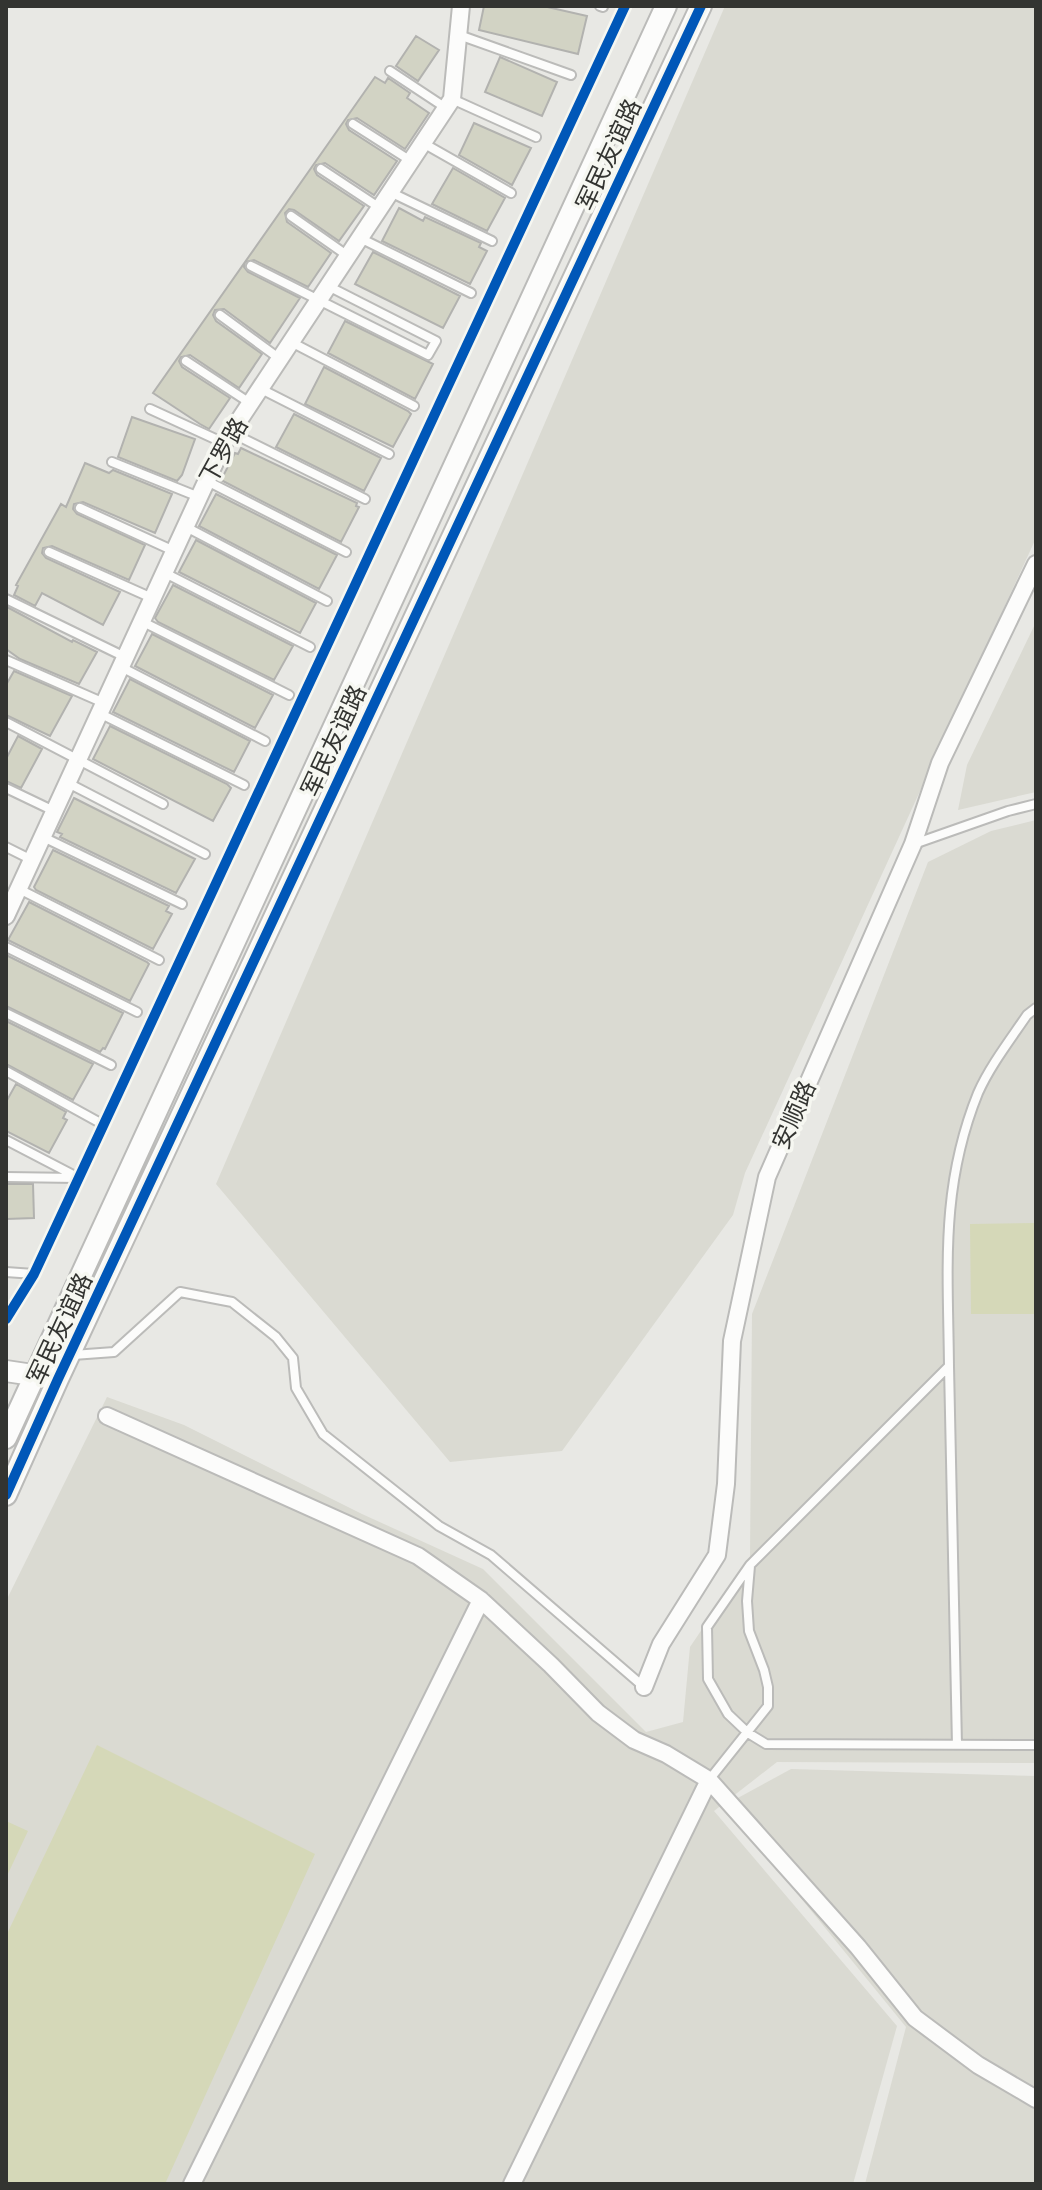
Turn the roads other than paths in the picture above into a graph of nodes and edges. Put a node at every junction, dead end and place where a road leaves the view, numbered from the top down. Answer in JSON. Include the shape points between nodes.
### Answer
{"nodes":[{"id":1,"x":461,"y":6,"type":"edge"},
{"id":2,"x":666,"y":6,"type":"edge"},
{"id":3,"x":701,"y":6,"type":"edge"},
{"id":4,"x":458,"y":35,"type":"junction"},
{"id":5,"x":390,"y":71,"type":"dead end"},
{"id":6,"x":571,"y":75,"type":"dead end"},
{"id":7,"x":449,"y":103,"type":"junction"},
{"id":8,"x":353,"y":124,"type":"dead end"},
{"id":9,"x":536,"y":137,"type":"dead end"},
{"id":10,"x":423,"y":143,"type":"junction"},
{"id":11,"x":411,"y":161,"type":"junction"},
{"id":12,"x":321,"y":169,"type":"dead end"},
{"id":13,"x":390,"y":192,"type":"junction"},
{"id":14,"x":511,"y":193,"type":"dead end"},
{"id":15,"x":380,"y":208,"type":"junction"},
{"id":16,"x":291,"y":216,"type":"dead end"},
{"id":17,"x":360,"y":238,"type":"junction"},
{"id":18,"x":492,"y":241,"type":"dead end"},
{"id":19,"x":348,"y":256,"type":"junction"},
{"id":20,"x":251,"y":266,"type":"dead end"},
{"id":21,"x":322,"y":293,"type":"junction"},
{"id":22,"x":471,"y":293,"type":"dead end"},
{"id":23,"x":220,"y":315,"type":"dead end"},
{"id":24,"x":291,"y":342,"type":"junction"},
{"id":25,"x":280,"y":359,"type":"junction"},
{"id":26,"x":186,"y":361,"type":"dead end"},
{"id":27,"x":255,"y":396,"type":"junction"},
{"id":28,"x":414,"y":406,"type":"dead end"},
{"id":29,"x":150,"y":409,"type":"dead end"},
{"id":30,"x":227,"y":438,"type":"junction"},
{"id":31,"x":389,"y":454,"type":"dead end"},
{"id":32,"x":112,"y":462,"type":"dead end"},
{"id":33,"x":207,"y":480,"type":"junction"},
{"id":34,"x":199,"y":497,"type":"junction"},
{"id":35,"x":365,"y":499,"type":"dead end"},
{"id":36,"x":80,"y":508,"type":"dead end"},
{"id":37,"x":185,"y":527,"type":"junction"},
{"id":38,"x":174,"y":551,"type":"junction"},
{"id":39,"x":49,"y":552,"type":"dead end"},
{"id":40,"x":346,"y":552,"type":"dead end"},
{"id":41,"x":1036,"y":564,"type":"edge"},
{"id":42,"x":164,"y":573,"type":"junction"},
{"id":43,"x":152,"y":598,"type":"junction"},
{"id":44,"x":6,"y":599,"type":"edge"},
{"id":45,"x":327,"y":601,"type":"dead end"},
{"id":46,"x":142,"y":621,"type":"junction"},
{"id":47,"x":310,"y":647,"type":"dead end"},
{"id":48,"x":6,"y":660,"type":"edge"},
{"id":49,"x":123,"y":662,"type":"junction"},
{"id":50,"x":289,"y":695,"type":"dead end"},
{"id":51,"x":102,"y":708,"type":"junction"},
{"id":52,"x":6,"y":722,"type":"edge"},
{"id":53,"x":265,"y":741,"type":"dead end"},
{"id":54,"x":78,"y":760,"type":"junction"},
{"id":55,"x":67,"y":783,"type":"junction"},
{"id":56,"x":244,"y":785,"type":"dead end"},
{"id":57,"x":6,"y":788,"type":"edge"},
{"id":58,"x":163,"y":804,"type":"dead end"},
{"id":59,"x":1036,"y":804,"type":"edge"},
{"id":60,"x":54,"y":811,"type":"junction"},
{"id":61,"x":43,"y":837,"type":"junction"},
{"id":62,"x":913,"y":844,"type":"junction"},
{"id":63,"x":6,"y":847,"type":"edge"},
{"id":64,"x":205,"y":854,"type":"dead end"},
{"id":65,"x":32,"y":860,"type":"junction"},
{"id":66,"x":19,"y":889,"type":"junction"},
{"id":67,"x":182,"y":904,"type":"dead end"},
{"id":68,"x":6,"y":915,"type":"edge"},
{"id":69,"x":6,"y":947,"type":"edge"},
{"id":70,"x":159,"y":960,"type":"dead end"},
{"id":71,"x":1036,"y":1008,"type":"edge"},
{"id":72,"x":137,"y":1012,"type":"dead end"},
{"id":73,"x":6,"y":1013,"type":"edge"},
{"id":74,"x":111,"y":1065,"type":"dead end"},
{"id":75,"x":6,"y":1071,"type":"edge"},
{"id":76,"x":104,"y":1125,"type":"dead end"},
{"id":77,"x":6,"y":1140,"type":"edge"},
{"id":78,"x":6,"y":1177,"type":"edge"},
{"id":79,"x":6,"y":1272,"type":"edge"},
{"id":80,"x":34,"y":1274,"type":"dead end"},
{"id":81,"x":68,"y":1356,"type":"junction"},
{"id":82,"x":949,"y":1366,"type":"junction"},
{"id":83,"x":6,"y":1371,"type":"edge"},
{"id":84,"x":22,"y":1385,"type":"edge"},
{"id":85,"x":54,"y":1388,"type":"junction"},
{"id":86,"x":107,"y":1416,"type":"dead end"},
{"id":87,"x":6,"y":1438,"type":"edge"},
{"id":88,"x":6,"y":1495,"type":"edge"},
{"id":89,"x":750,"y":1565,"type":"junction"},
{"id":90,"x":481,"y":1600,"type":"junction"},
{"id":91,"x":644,"y":1687,"type":"joint"},
{"id":92,"x":748,"y":1733,"type":"junction"},
{"id":93,"x":957,"y":1745,"type":"junction"},
{"id":94,"x":1036,"y":1745,"type":"edge"},
{"id":95,"x":709,"y":1780,"type":"junction"},
{"id":96,"x":1036,"y":2099,"type":"edge"},
{"id":97,"x":192,"y":2184,"type":"edge"},
{"id":98,"x":512,"y":2184,"type":"edge"}],
"edges":[{"from":1,"to":4,"type":"street","name":"下罗路"},
{"from":2,"to":84,"type":"street","name":"军民友谊路"},
{"from":3,"to":81,"type":"street","name":"军民友谊路"},
{"from":4,"to":6,"type":"lane"},
{"from":4,"to":7,"type":"street","name":"下罗路"},
{"from":5,"to":7,"type":"lane"},
{"from":7,"to":9,"type":"lane"},
{"from":7,"to":10,"type":"street","name":"下罗路"},
{"from":8,"to":11,"type":"lane"},
{"from":10,"to":11,"type":"street","name":"下罗路"},
{"from":10,"to":14,"type":"lane"},
{"from":11,"to":13,"type":"street","name":"下罗路"},
{"from":12,"to":15,"type":"lane"},
{"from":13,"to":15,"type":"street","name":"下罗路"},
{"from":13,"to":18,"type":"lane"},
{"from":15,"to":17,"type":"street","name":"下罗路"},
{"from":16,"to":19,"type":"lane"},
{"from":17,"to":19,"type":"street","name":"下罗路"},
{"from":17,"to":22,"type":"lane"},
{"from":19,"to":21,"type":"street","name":"下罗路"},
{"from":20,"to":21,"type":"lane"},
{"from":21,"to":21,"type":"lane","via":[[428,355],[436,341]]},
{"from":21,"to":24,"type":"street","name":"下罗路"},
{"from":23,"to":25,"type":"lane"},
{"from":24,"to":25,"type":"street","name":"下罗路"},
{"from":24,"to":28,"type":"lane"},
{"from":25,"to":27,"type":"street","name":"下罗路"},
{"from":26,"to":27,"type":"lane"},
{"from":27,"to":30,"type":"street","name":"下罗路"},
{"from":27,"to":31,"type":"lane"},
{"from":29,"to":30,"type":"lane"},
{"from":30,"to":33,"type":"street","name":"下罗路"},
{"from":30,"to":35,"type":"lane"},
{"from":32,"to":34,"type":"lane"},
{"from":33,"to":34,"type":"street","name":"下罗路"},
{"from":33,"to":40,"type":"lane"},
{"from":34,"to":37,"type":"street","name":"下罗路"},
{"from":36,"to":38,"type":"lane"},
{"from":37,"to":38,"type":"street","name":"下罗路"},
{"from":37,"to":45,"type":"lane"},
{"from":38,"to":42,"type":"street","name":"下罗路"},
{"from":39,"to":43,"type":"lane"},
{"from":41,"to":62,"type":"street","name":"安顺路","via":[[940,763]]},
{"from":42,"to":43,"type":"street","name":"下罗路"},
{"from":42,"to":47,"type":"lane"},
{"from":43,"to":46,"type":"street","name":"下罗路"},
{"from":44,"to":49,"type":"lane"},
{"from":46,"to":49,"type":"street","name":"下罗路"},
{"from":46,"to":50,"type":"lane"},
{"from":48,"to":51,"type":"lane"},
{"from":49,"to":51,"type":"street","name":"下罗路"},
{"from":49,"to":53,"type":"lane"},
{"from":51,"to":54,"type":"street","name":"下罗路"},
{"from":51,"to":56,"type":"lane"},
{"from":52,"to":54,"type":"lane"},
{"from":54,"to":55,"type":"street","name":"下罗路"},
{"from":54,"to":58,"type":"lane"},
{"from":55,"to":60,"type":"street","name":"下罗路"},
{"from":55,"to":64,"type":"lane"},
{"from":57,"to":60,"type":"lane"},
{"from":59,"to":62,"type":"lane"},
{"from":60,"to":61,"type":"street","name":"下罗路"},
{"from":61,"to":65,"type":"street","name":"下罗路"},
{"from":61,"to":67,"type":"lane"},
{"from":62,"to":91,"type":"street","name":"安顺路","via":[[767,1177],[732,1341],[726,1484],[717,1555],[661,1644]]},
{"from":63,"to":65,"type":"lane"},
{"from":65,"to":66,"type":"street","name":"下罗路"},
{"from":66,"to":68,"type":"street","name":"下罗路"},
{"from":66,"to":70,"type":"lane"},
{"from":69,"to":72,"type":"lane"},
{"from":71,"to":82,"type":"lane","via":[[979,1091],[954,1166],[947,1227]]},
{"from":73,"to":74,"type":"lane"},
{"from":75,"to":76,"type":"lane"},
{"from":77,"to":78,"type":"lane","via":[[79,1178]]},
{"from":79,"to":80,"type":"lane"},
{"from":81,"to":85,"type":"street","name":"军民友谊路"},
{"from":81,"to":91,"type":"lane","via":[[114,1352],[180,1292],[232,1302],[293,1358],[296,1388],[323,1434],[439,1526],[491,1555]]},
{"from":82,"to":89,"type":"lane"},
{"from":82,"to":93,"type":"lane"},
{"from":83,"to":84,"type":"street"},
{"from":84,"to":85,"type":"street"},
{"from":84,"to":87,"type":"street","name":"军民友谊路"},
{"from":85,"to":88,"type":"street","name":"军民友谊路"},
{"from":86,"to":90,"type":"street","via":[[418,1556]]},
{"from":89,"to":92,"type":"lane","via":[[749,1631],[764,1670],[768,1706]]},
{"from":89,"to":92,"type":"lane","via":[[707,1627],[708,1679],[728,1714]]},
{"from":90,"to":95,"type":"street","via":[[598,1713],[634,1740]]},
{"from":90,"to":97,"type":"street"},
{"from":92,"to":93,"type":"lane","via":[[766,1744]]},
{"from":92,"to":95,"type":"lane"},
{"from":93,"to":94,"type":"lane"},
{"from":95,"to":96,"type":"street","via":[[915,2018],[978,2065]]},
{"from":95,"to":98,"type":"street"}]}
